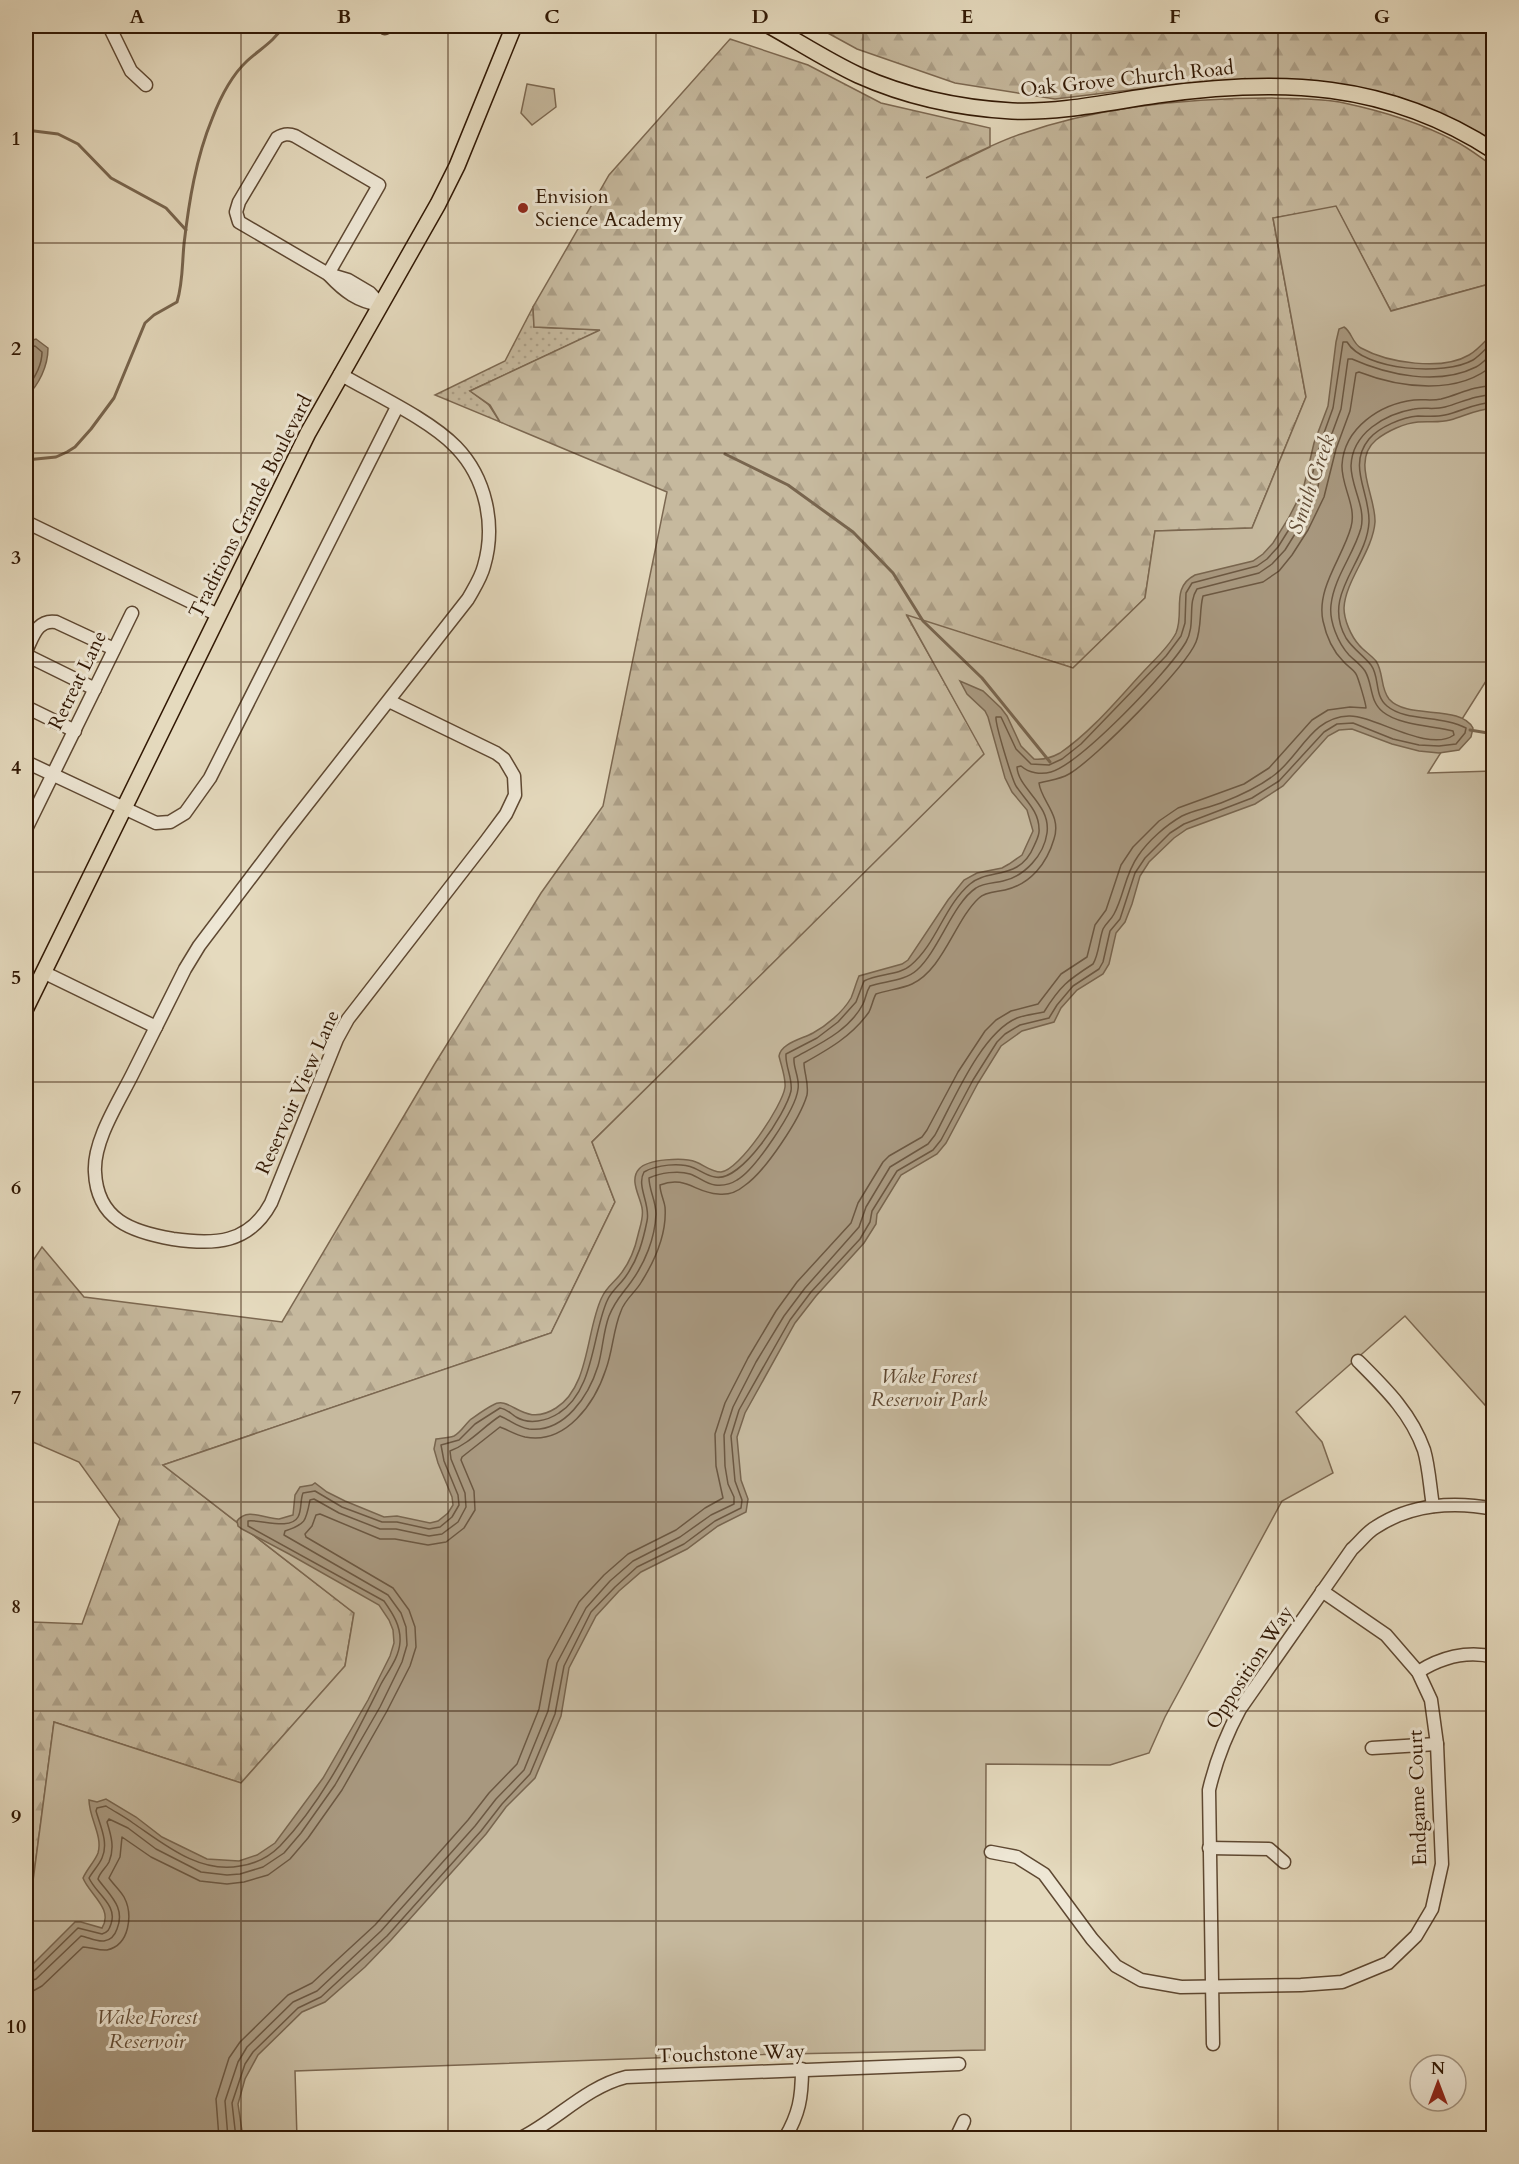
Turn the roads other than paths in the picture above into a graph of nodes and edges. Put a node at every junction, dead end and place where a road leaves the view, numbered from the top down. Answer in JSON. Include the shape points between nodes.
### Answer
{"nodes":[{"id":1,"x":109,"y":26,"type":"edge"},
{"id":2,"x":514,"y":26,"type":"edge"},
{"id":3,"x":770,"y":26,"type":"edge"},
{"id":4,"x":146,"y":85,"type":"dead end"},
{"id":5,"x":1494,"y":151,"type":"edge"},
{"id":6,"x":328,"y":274,"type":"junction"},
{"id":7,"x":381,"y":305,"type":"junction"},
{"id":8,"x":340,"y":374,"type":"junction"},
{"id":9,"x":397,"y":407,"type":"junction"},
{"id":10,"x":26,"y":522,"type":"edge"},
{"id":11,"x":132,"y":613,"type":"dead end"},
{"id":12,"x":218,"y":615,"type":"junction"},
{"id":13,"x":114,"y":649,"type":"junction"},
{"id":14,"x":26,"y":653,"type":"edge"},
{"id":15,"x":95,"y":689,"type":"junction"},
{"id":16,"x":389,"y":701,"type":"junction"},
{"id":17,"x":26,"y":707,"type":"edge"},
{"id":18,"x":75,"y":731,"type":"junction"},
{"id":19,"x":26,"y":762,"type":"edge"},
{"id":20,"x":52,"y":776,"type":"junction"},
{"id":21,"x":123,"y":809,"type":"junction"},
{"id":22,"x":28,"y":816,"type":"edge"},
{"id":23,"x":26,"y":829,"type":"edge"},
{"id":24,"x":43,"y":972,"type":"junction"},
{"id":25,"x":26,"y":1008,"type":"edge"},
{"id":26,"x":156,"y":1027,"type":"junction"},
{"id":27,"x":1358,"y":1361,"type":"dead end"},
{"id":28,"x":1433,"y":1506,"type":"junction"},
{"id":29,"x":1494,"y":1509,"type":"edge"},
{"id":30,"x":1322,"y":1591,"type":"junction"},
{"id":31,"x":1494,"y":1657,"type":"edge"},
{"id":32,"x":1418,"y":1672,"type":"junction"},
{"id":33,"x":1437,"y":1744,"type":"junction"},
{"id":34,"x":1372,"y":1748,"type":"dead end"},
{"id":35,"x":1209,"y":1848,"type":"junction"},
{"id":36,"x":991,"y":1852,"type":"dead end"},
{"id":37,"x":1284,"y":1862,"type":"dead end"},
{"id":38,"x":1212,"y":1988,"type":"junction"},
{"id":39,"x":1213,"y":2044,"type":"dead end"},
{"id":40,"x":959,"y":2064,"type":"dead end"},
{"id":41,"x":802,"y":2069,"type":"junction"},
{"id":42,"x":964,"y":2121,"type":"dead end"},
{"id":43,"x":521,"y":2139,"type":"edge"},
{"id":44,"x":785,"y":2139,"type":"edge"},
{"id":45,"x":956,"y":2139,"type":"edge"}],
"edges":[{"from":1,"to":4,"type":"street","via":[[131,71]]},
{"from":2,"to":7,"type":"main road","name":"Traditions Grande Boulevard","via":[[458,166]]},
{"from":3,"to":5,"type":"main road","name":"Oak Grove Church Road","via":[[878,83],[919,98],[968,107],[1035,111],[1225,87],[1311,87],[1401,105]]},
{"from":6,"to":6,"type":"street","via":[[379,185],[296,136],[281,135],[236,207],[239,222]]},
{"from":6,"to":7,"type":"street","via":[[348,280]]},
{"from":7,"to":8,"type":"main road","name":"Traditions Grande Boulevard"},
{"from":8,"to":9,"type":"street","name":"Reservoir View Lane"},
{"from":8,"to":12,"type":"main road","name":"Traditions Grande Boulevard"},
{"from":9,"to":16,"type":"street","name":"Reservoir View Lane","via":[[457,447],[484,494],[489,528],[486,558],[478,582]]},
{"from":9,"to":21,"type":"street","via":[[210,778],[185,813],[170,822],[156,823]]},
{"from":10,"to":12,"type":"street"},
{"from":11,"to":13,"type":"street","name":"Retreat Lane"},
{"from":12,"to":21,"type":"main road","name":"Traditions Grande Boulevard"},
{"from":13,"to":14,"type":"street","via":[[49,621],[37,629]]},
{"from":13,"to":15,"type":"street","name":"Retreat Lane"},
{"from":14,"to":15,"type":"street"},
{"from":15,"to":18,"type":"street","name":"Retreat Lane"},
{"from":16,"to":26,"type":"street","name":"Reservoir View Lane","via":[[193,955]]},
{"from":16,"to":26,"type":"street","name":"Reservoir View Lane","via":[[483,745],[504,759],[516,786],[513,804],[356,1006],[337,1040],[266,1212],[232,1238],[200,1242],[139,1233],[111,1213],[99,1191],[97,1151]]},
{"from":17,"to":18,"type":"street"},
{"from":18,"to":20,"type":"street","name":"Retreat Lane"},
{"from":19,"to":20,"type":"street"},
{"from":20,"to":21,"type":"street"},
{"from":20,"to":22,"type":"street","name":"Retreat Lane"},
{"from":21,"to":24,"type":"main road","name":"Traditions Grande Boulevard"},
{"from":22,"to":23,"type":"street","name":"Retreat Lane"},
{"from":24,"to":25,"type":"main road","name":"Traditions Grande Boulevard"},
{"from":24,"to":26,"type":"street"},
{"from":27,"to":28,"type":"street","via":[[1393,1396],[1411,1422],[1424,1451]]},
{"from":28,"to":29,"type":"street","name":"Opposition Way","via":[[1468,1504]]},
{"from":28,"to":30,"type":"street","name":"Opposition Way","via":[[1407,1512],[1376,1527],[1352,1549]]},
{"from":30,"to":32,"type":"street","name":"Endgame Court","via":[[1386,1635]]},
{"from":30,"to":35,"type":"street","name":"Opposition Way","via":[[1240,1709],[1225,1737],[1209,1790]]},
{"from":31,"to":32,"type":"street","via":[[1438,1660]]},
{"from":32,"to":33,"type":"street","name":"Endgame Court","via":[[1431,1700]]},
{"from":33,"to":34,"type":"street"},
{"from":33,"to":38,"type":"street","name":"Endgame Court","via":[[1442,1864],[1432,1909],[1416,1936],[1388,1962],[1342,1982]]},
{"from":35,"to":37,"type":"street","via":[[1269,1849]]},
{"from":35,"to":38,"type":"street","name":"Opposition Way"},
{"from":36,"to":38,"type":"street","name":"Endgame Court","via":[[1017,1857],[1044,1874],[1116,1966],[1158,1985]]},
{"from":38,"to":39,"type":"street","name":"Opposition Way"},
{"from":40,"to":41,"type":"street","name":"Touchstone Way"},
{"from":41,"to":43,"type":"street","name":"Touchstone Way","via":[[616,2079]]},
{"from":41,"to":44,"type":"street","via":[[798,2113]]},
{"from":42,"to":45,"type":"street"}]}
